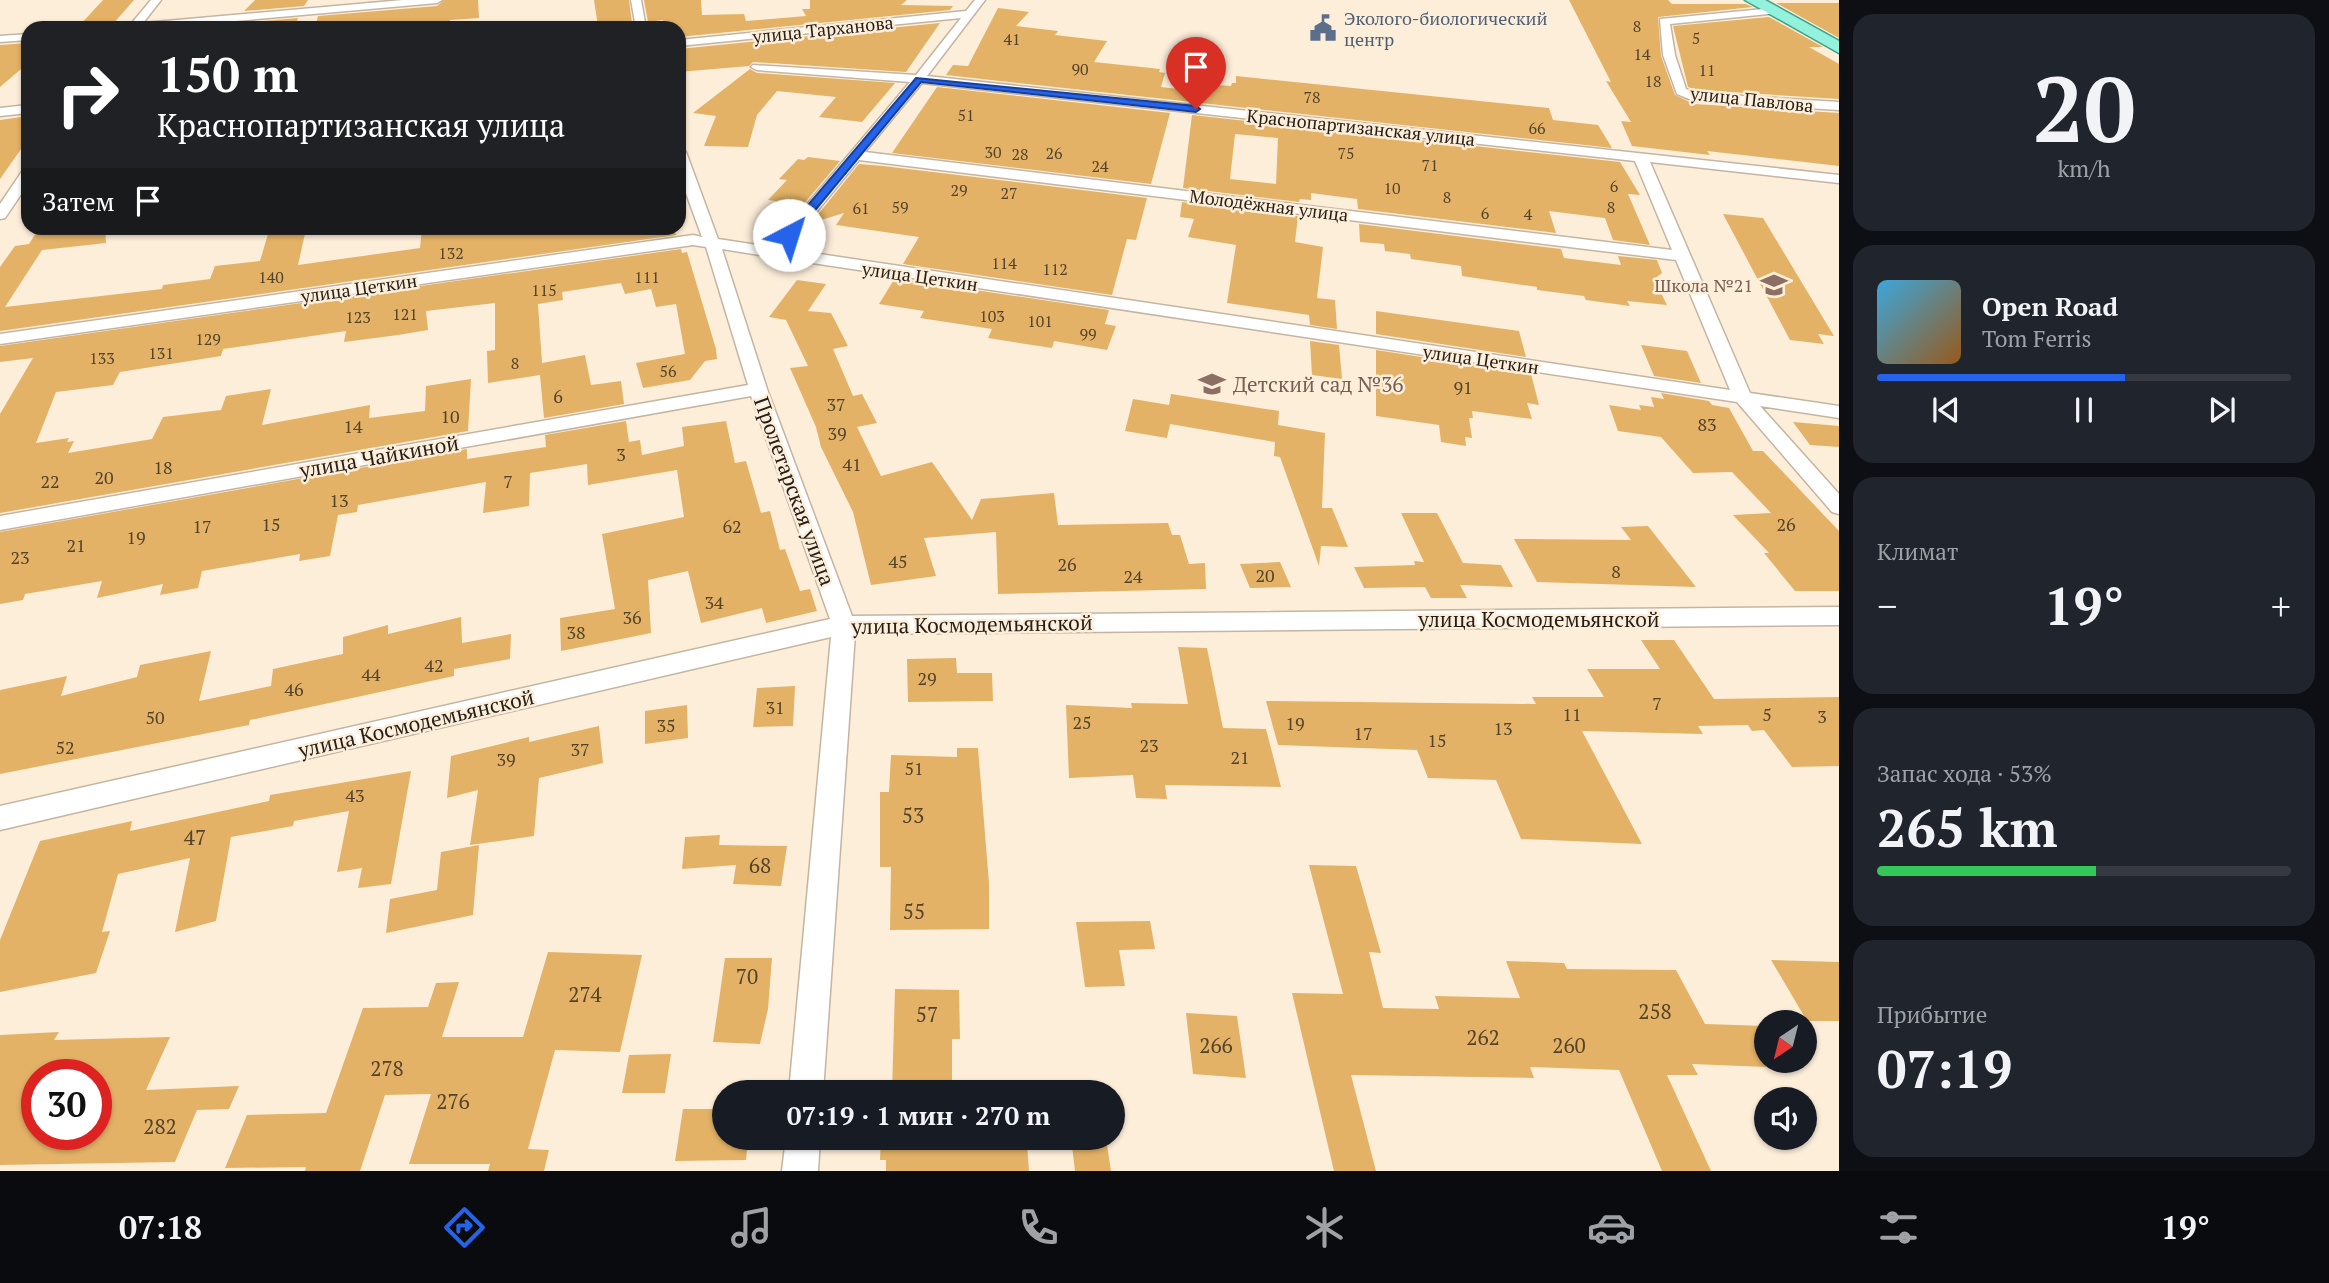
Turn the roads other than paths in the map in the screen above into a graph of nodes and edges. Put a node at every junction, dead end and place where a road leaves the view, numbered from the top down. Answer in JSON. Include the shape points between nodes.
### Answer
{"nodes":[{"id":1,"x":156,"y":0,"type":"edge"},
{"id":2,"x":437,"y":0,"type":"edge"},
{"id":3,"x":636,"y":0,"type":"edge"},
{"id":4,"x":980,"y":0,"type":"edge"},
{"id":5,"x":1753,"y":0,"type":"edge"},
{"id":6,"x":1771,"y":6,"type":"edge"},
{"id":7,"x":968,"y":14,"type":"junction"},
{"id":8,"x":139,"y":21,"type":"edge"},
{"id":9,"x":201,"y":21,"type":"edge"},
{"id":10,"x":640,"y":21,"type":"edge"},
{"id":11,"x":21,"y":38,"type":"edge"},
{"id":12,"x":1839,"y":38,"type":"edge"},
{"id":13,"x":0,"y":39,"type":"edge"},
{"id":14,"x":686,"y":42,"type":"edge"},
{"id":15,"x":1839,"y":48,"type":"edge"},
{"id":16,"x":757,"y":66,"type":"dead end"},
{"id":17,"x":919,"y":79,"type":"junction"},
{"id":18,"x":1839,"y":106,"type":"edge"},
{"id":19,"x":21,"y":110,"type":"edge"},
{"id":20,"x":0,"y":112,"type":"edge"},
{"id":21,"x":855,"y":155,"type":"junction"},
{"id":22,"x":1640,"y":156,"type":"junction"},
{"id":23,"x":686,"y":175,"type":"edge"},
{"id":24,"x":1839,"y":178,"type":"edge"},
{"id":25,"x":21,"y":183,"type":"edge"},
{"id":26,"x":21,"y":206,"type":"edge"},
{"id":27,"x":2,"y":210,"type":"edge"},
{"id":28,"x":712,"y":242,"type":"junction"},
{"id":29,"x":773,"y":254,"type":"junction"},
{"id":30,"x":1683,"y":256,"type":"junction"},
{"id":31,"x":0,"y":339,"type":"edge"},
{"id":32,"x":758,"y":389,"type":"junction"},
{"id":33,"x":1744,"y":398,"type":"junction"},
{"id":34,"x":1839,"y":412,"type":"edge"},
{"id":35,"x":1839,"y":506,"type":"edge"},
{"id":36,"x":0,"y":523,"type":"edge"},
{"id":37,"x":1839,"y":616,"type":"edge"},
{"id":38,"x":844,"y":625,"type":"junction"},
{"id":39,"x":0,"y":818,"type":"edge"},
{"id":40,"x":807,"y":1080,"type":"edge"},
{"id":41,"x":802,"y":1150,"type":"edge"},
{"id":42,"x":800,"y":1171,"type":"edge"}],
"edges":[{"from":1,"to":8,"type":"street"},
{"from":2,"to":9,"type":"street"},
{"from":3,"to":10,"type":"street"},
{"from":4,"to":7,"type":"street"},
{"from":5,"to":6,"type":"main road"},
{"from":6,"to":12,"type":"main road"},
{"from":6,"to":15,"type":"main road"},
{"from":6,"to":18,"type":"street","name":"улица Павлова","via":[[1664,21],[1681,91],[1694,97]]},
{"from":7,"to":14,"type":"street","name":"улица Тарханова"},
{"from":7,"to":17,"type":"street"},
{"from":11,"to":13,"type":"street"},
{"from":16,"to":17,"type":"street","name":"Краснопартизанская улица"},
{"from":17,"to":21,"type":"street"},
{"from":17,"to":22,"type":"street","name":"Краснопартизанская улица"},
{"from":19,"to":20,"type":"street"},
{"from":21,"to":29,"type":"street"},
{"from":21,"to":30,"type":"street","name":"Молодёжная улица"},
{"from":22,"to":24,"type":"street","name":"Краснопартизанская улица"},
{"from":22,"to":30,"type":"street"},
{"from":23,"to":28,"type":"street","name":"Пролетарская улица"},
{"from":25,"to":27,"type":"street"},
{"from":26,"to":27,"type":"street"},
{"from":28,"to":29,"type":"street","name":"улица Цеткин"},
{"from":28,"to":31,"type":"street","name":"улица Цеткин","via":[[693,240]]},
{"from":28,"to":32,"type":"street","name":"Пролетарская улица"},
{"from":29,"to":33,"type":"street","name":"улица Цеткин"},
{"from":30,"to":33,"type":"street"},
{"from":32,"to":36,"type":"street","name":"улица Чайкиной"},
{"from":32,"to":38,"type":"street","name":"Пролетарская улица"},
{"from":33,"to":34,"type":"street","name":"улица Цеткин"},
{"from":33,"to":35,"type":"street"},
{"from":37,"to":38,"type":"street","name":"улица Космодемьянской"},
{"from":38,"to":39,"type":"street","name":"улица Космодемьянской"},
{"from":38,"to":40,"type":"street","name":"Пролетарская улица"},
{"from":41,"to":42,"type":"street"}]}
